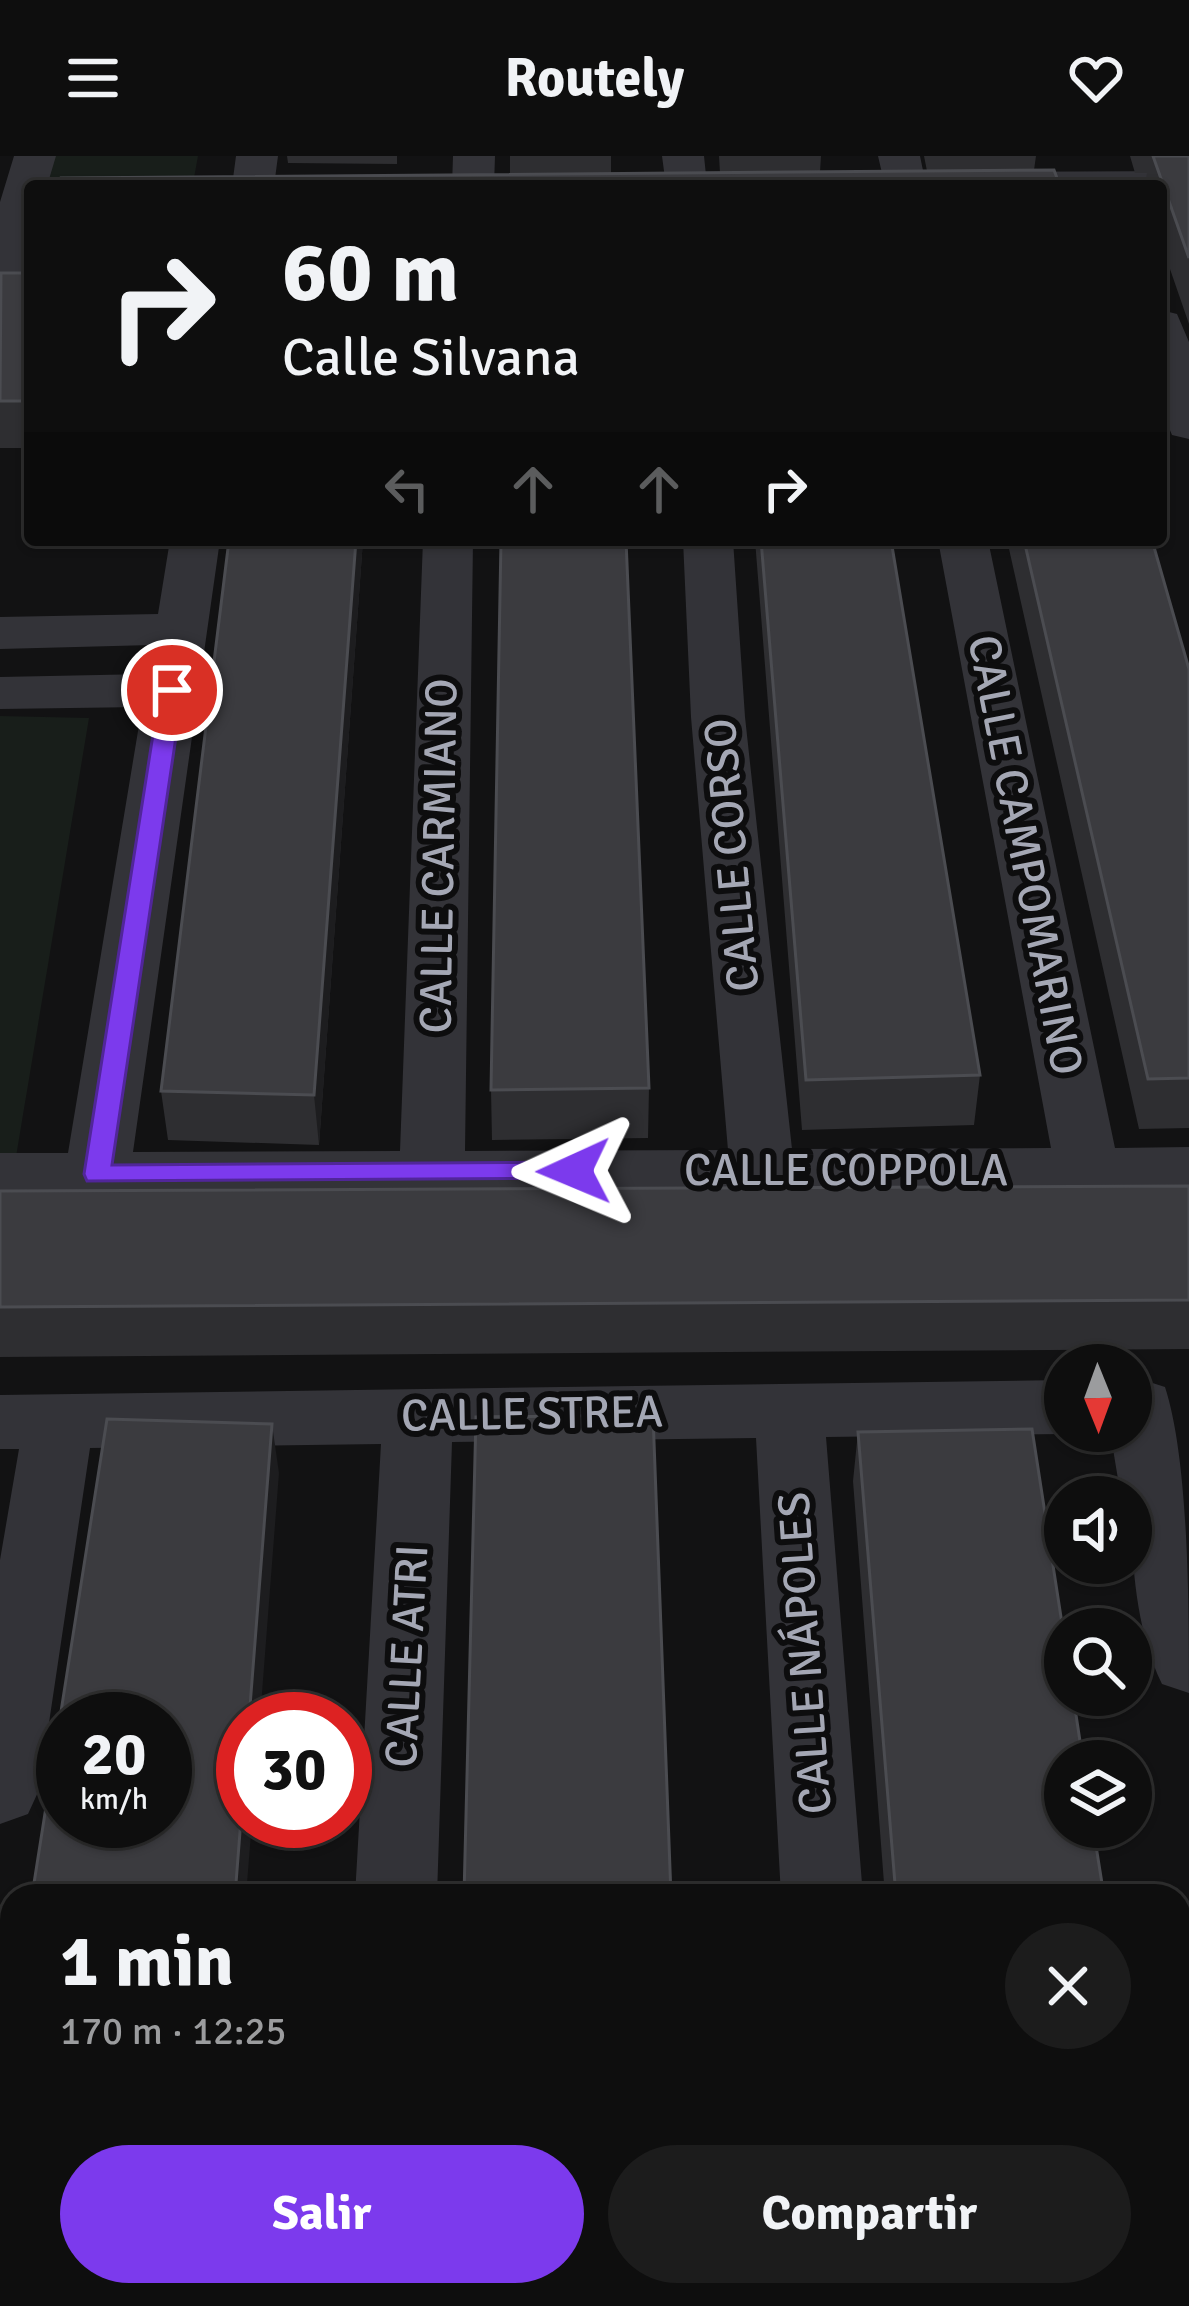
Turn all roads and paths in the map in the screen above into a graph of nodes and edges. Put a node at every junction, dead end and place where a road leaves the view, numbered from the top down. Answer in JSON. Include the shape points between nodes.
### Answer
{"nodes":[{"id":1,"x":24,"y":194,"type":"edge"},
{"id":2,"x":3,"y":252,"type":"edge"},
{"id":3,"x":1167,"y":346,"type":"edge"},
{"id":4,"x":1189,"y":425,"type":"edge"},
{"id":5,"x":194,"y":546,"type":"edge"},
{"id":6,"x":448,"y":546,"type":"edge"},
{"id":7,"x":708,"y":546,"type":"edge"},
{"id":8,"x":964,"y":546,"type":"edge"},
{"id":9,"x":182,"y":628,"type":"junction"},
{"id":10,"x":0,"y":632,"type":"edge"},
{"id":11,"x":172,"y":690,"type":"junction"},
{"id":12,"x":0,"y":693,"type":"edge"},
{"id":13,"x":762,"y":1169,"type":"junction"},
{"id":14,"x":1087,"y":1169,"type":"junction"},
{"id":15,"x":1189,"y":1170,"type":"edge"},
{"id":16,"x":432,"y":1173,"type":"junction"},
{"id":17,"x":97,"y":1174,"type":"junction"},
{"id":18,"x":0,"y":1176,"type":"edge"},
{"id":19,"x":1153,"y":1406,"type":"edge"},
{"id":20,"x":1044,"y":1407,"type":"edge"},
{"id":21,"x":789,"y":1410,"type":"junction"},
{"id":22,"x":418,"y":1415,"type":"junction"},
{"id":23,"x":30,"y":1421,"type":"edge"},
{"id":24,"x":1189,"y":1662,"type":"edge"},
{"id":25,"x":0,"y":1790,"type":"edge"},
{"id":26,"x":397,"y":1884,"type":"edge"},
{"id":27,"x":821,"y":1884,"type":"edge"}],
"edges":[{"from":1,"to":2,"type":"street"},
{"from":3,"to":4,"type":"street"},
{"from":5,"to":9,"type":"street"},
{"from":6,"to":16,"type":"street","name":"CALLE CARMIANO"},
{"from":7,"to":13,"type":"street","name":"CALLE CORSO"},
{"from":8,"to":14,"type":"street","name":"CALLE CAMPOMARINO"},
{"from":9,"to":10,"type":"street"},
{"from":9,"to":11,"type":"street"},
{"from":11,"to":12,"type":"street"},
{"from":11,"to":17,"type":"street"},
{"from":13,"to":14,"type":"street","name":"CALLE COPPOLA"},
{"from":13,"to":16,"type":"street","name":"CALLE COPPOLA"},
{"from":14,"to":15,"type":"street","name":"CALLE COPPOLA"},
{"from":16,"to":17,"type":"street","name":"CALLE COPPOLA"},
{"from":17,"to":18,"type":"street","name":"CALLE COPPOLA"},
{"from":19,"to":24,"type":"street"},
{"from":20,"to":21,"type":"street","name":"CALLE STREA"},
{"from":21,"to":22,"type":"street","name":"CALLE STREA"},
{"from":21,"to":27,"type":"street","name":"CALLE NÁPOLES"},
{"from":22,"to":23,"type":"street","name":"CALLE STREA"},
{"from":22,"to":26,"type":"street","name":"CALLE ATRI"},
{"from":23,"to":25,"type":"street"}]}
